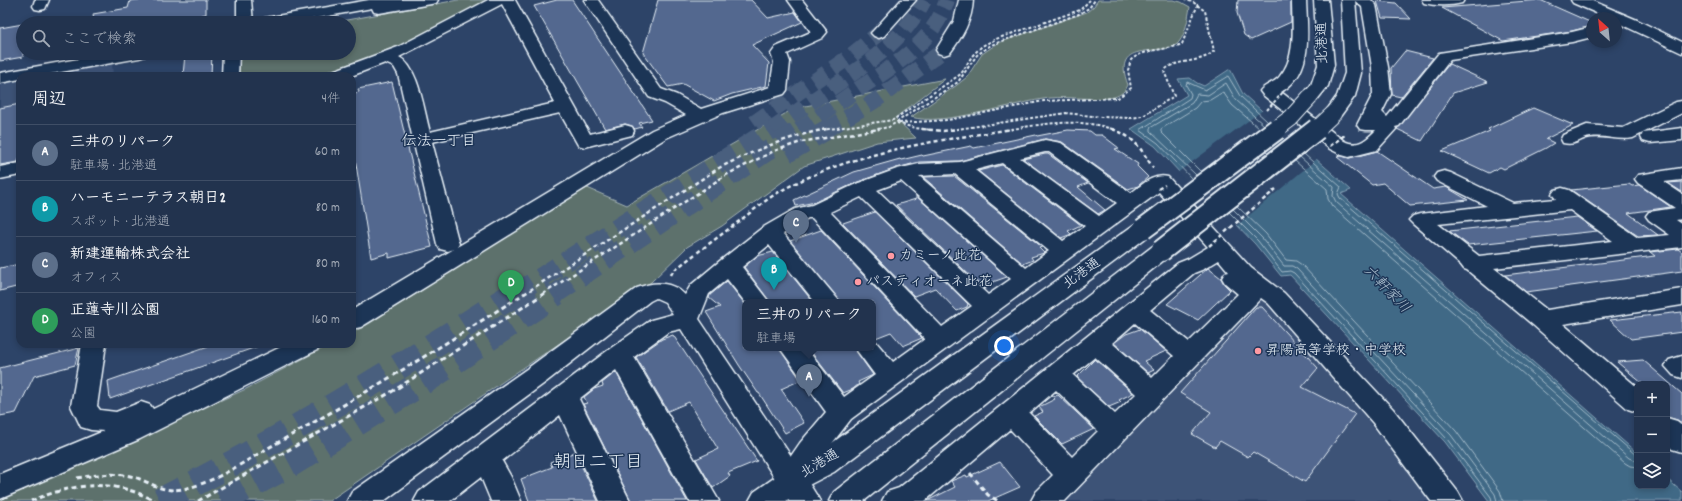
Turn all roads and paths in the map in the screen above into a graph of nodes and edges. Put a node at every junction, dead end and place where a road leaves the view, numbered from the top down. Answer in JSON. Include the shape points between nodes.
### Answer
{"nodes":[{"id":1,"x":244,"y":0,"type":"edge"},
{"id":2,"x":394,"y":0,"type":"edge"},
{"id":3,"x":431,"y":0,"type":"edge"},
{"id":4,"x":506,"y":0,"type":"edge"},
{"id":5,"x":591,"y":0,"type":"edge"},
{"id":6,"x":795,"y":0,"type":"edge"},
{"id":7,"x":909,"y":0,"type":"edge"},
{"id":8,"x":966,"y":0,"type":"edge"},
{"id":9,"x":1090,"y":0,"type":"edge"},
{"id":10,"x":1095,"y":0,"type":"edge"},
{"id":11,"x":1184,"y":0,"type":"edge"},
{"id":12,"x":1299,"y":0,"type":"edge"},
{"id":13,"x":1321,"y":0,"type":"edge"},
{"id":14,"x":1348,"y":0,"type":"edge"},
{"id":15,"x":1361,"y":0,"type":"edge"},
{"id":16,"x":1429,"y":0,"type":"edge"},
{"id":17,"x":1457,"y":0,"type":"edge"},
{"id":18,"x":1578,"y":0,"type":"edge"},
{"id":19,"x":1198,"y":4,"type":"junction"},
{"id":20,"x":245,"y":16,"type":"edge"},
{"id":21,"x":304,"y":16,"type":"edge"},
{"id":22,"x":343,"y":16,"type":"edge"},
{"id":23,"x":1632,"y":23,"type":"junction"},
{"id":24,"x":1622,"y":25,"type":"edge"},
{"id":25,"x":879,"y":33,"type":"tunnel mouth"},
{"id":26,"x":1586,"y":34,"type":"edge"},
{"id":27,"x":1682,"y":48,"type":"edge"},
{"id":28,"x":944,"y":50,"type":"tunnel mouth"},
{"id":29,"x":386,"y":57,"type":"junction"},
{"id":30,"x":60,"y":60,"type":"edge"},
{"id":31,"x":107,"y":60,"type":"edge"},
{"id":32,"x":231,"y":60,"type":"edge"},
{"id":33,"x":0,"y":71,"type":"edge"},
{"id":34,"x":52,"y":72,"type":"edge"},
{"id":35,"x":230,"y":72,"type":"edge"},
{"id":36,"x":347,"y":72,"type":"edge"},
{"id":37,"x":0,"y":78,"type":"edge"},
{"id":38,"x":16,"y":79,"type":"edge"},
{"id":39,"x":1284,"y":91,"type":"dead end"},
{"id":40,"x":1274,"y":102,"type":"dead end"},
{"id":41,"x":566,"y":106,"type":"junction"},
{"id":42,"x":1682,"y":106,"type":"edge"},
{"id":43,"x":699,"y":115,"type":"junction"},
{"id":44,"x":1374,"y":120,"type":"junction"},
{"id":45,"x":896,"y":123,"type":"junction"},
{"id":46,"x":625,"y":131,"type":"dead end"},
{"id":47,"x":1682,"y":134,"type":"edge"},
{"id":48,"x":1650,"y":137,"type":"dead end"},
{"id":49,"x":422,"y":139,"type":"junction"},
{"id":50,"x":1570,"y":139,"type":"dead end"},
{"id":51,"x":1006,"y":157,"type":"junction"},
{"id":52,"x":960,"y":168,"type":"junction"},
{"id":53,"x":16,"y":170,"type":"edge"},
{"id":54,"x":0,"y":173,"type":"edge"},
{"id":55,"x":904,"y":173,"type":"junction"},
{"id":56,"x":1682,"y":174,"type":"edge"},
{"id":57,"x":1444,"y":177,"type":"dead end"},
{"id":58,"x":1278,"y":187,"type":"dead end"},
{"id":59,"x":863,"y":188,"type":"junction"},
{"id":60,"x":1131,"y":203,"type":"junction"},
{"id":61,"x":1682,"y":203,"type":"edge"},
{"id":62,"x":1510,"y":210,"type":"junction"},
{"id":63,"x":817,"y":211,"type":"junction"},
{"id":64,"x":1682,"y":213,"type":"edge"},
{"id":65,"x":1099,"y":226,"type":"junction"},
{"id":66,"x":770,"y":233,"type":"junction"},
{"id":67,"x":1682,"y":233,"type":"edge"},
{"id":68,"x":1682,"y":240,"type":"edge"},
{"id":69,"x":448,"y":244,"type":"dead end"},
{"id":70,"x":1633,"y":245,"type":"junction"},
{"id":71,"x":1213,"y":251,"type":"junction"},
{"id":72,"x":1063,"y":252,"type":"junction"},
{"id":73,"x":1472,"y":264,"type":"junction"},
{"id":74,"x":729,"y":265,"type":"junction"},
{"id":75,"x":1025,"y":279,"type":"junction"},
{"id":76,"x":1682,"y":297,"type":"edge"},
{"id":77,"x":755,"y":299,"type":"edge"},
{"id":78,"x":825,"y":299,"type":"edge"},
{"id":79,"x":987,"y":307,"type":"junction"},
{"id":80,"x":1136,"y":310,"type":"junction"},
{"id":81,"x":356,"y":315,"type":"edge"},
{"id":82,"x":686,"y":319,"type":"junction"},
{"id":83,"x":1542,"y":319,"type":"junction"},
{"id":84,"x":940,"y":340,"type":"junction"},
{"id":85,"x":1096,"y":343,"type":"junction"},
{"id":86,"x":93,"y":348,"type":"edge"},
{"id":87,"x":300,"y":348,"type":"edge"},
{"id":88,"x":794,"y":351,"type":"edge"},
{"id":89,"x":870,"y":351,"type":"edge"},
{"id":90,"x":620,"y":354,"type":"junction"},
{"id":91,"x":1190,"y":356,"type":"junction"},
{"id":92,"x":1682,"y":365,"type":"edge"},
{"id":93,"x":1682,"y":369,"type":"edge"},
{"id":94,"x":1057,"y":375,"type":"junction"},
{"id":95,"x":891,"y":376,"type":"junction"},
{"id":96,"x":233,"y":382,"type":"junction"},
{"id":97,"x":1153,"y":394,"type":"junction"},
{"id":98,"x":565,"y":397,"type":"junction"},
{"id":99,"x":1634,"y":399,"type":"edge"},
{"id":100,"x":842,"y":412,"type":"junction"},
{"id":101,"x":1011,"y":412,"type":"junction"},
{"id":102,"x":1670,"y":431,"type":"edge"},
{"id":103,"x":1115,"y":432,"type":"junction"},
{"id":104,"x":1682,"y":441,"type":"edge"},
{"id":105,"x":485,"y":458,"type":"junction"},
{"id":106,"x":968,"y":470,"type":"dead end"},
{"id":107,"x":1071,"y":476,"type":"junction"},
{"id":108,"x":72,"y":479,"type":"dead end"},
{"id":109,"x":0,"y":487,"type":"edge"},
{"id":110,"x":798,"y":491,"type":"edge"},
{"id":111,"x":905,"y":500,"type":"edge"},
{"id":112,"x":31,"y":501,"type":"edge"},
{"id":113,"x":155,"y":501,"type":"edge"},
{"id":114,"x":198,"y":501,"type":"edge"},
{"id":115,"x":362,"y":501,"type":"edge"},
{"id":116,"x":430,"y":501,"type":"edge"},
{"id":117,"x":506,"y":501,"type":"edge"},
{"id":118,"x":615,"y":501,"type":"edge"},
{"id":119,"x":704,"y":501,"type":"edge"},
{"id":120,"x":764,"y":501,"type":"edge"},
{"id":121,"x":844,"y":501,"type":"edge"},
{"id":122,"x":998,"y":501,"type":"edge"},
{"id":123,"x":1046,"y":501,"type":"edge"},
{"id":124,"x":1448,"y":501,"type":"edge"}],
"edges":[{"from":1,"to":20,"type":"main road"},
{"from":2,"to":21,"type":"main road"},
{"from":3,"to":22,"type":"main road"},
{"from":4,"to":29,"type":"main road"},
{"from":4,"to":41,"type":"main road"},
{"from":5,"to":43,"type":"main road","via":[[655,93]]},
{"from":6,"to":43,"type":"main road","via":[[819,32],[782,50],[779,54],[782,62],[778,90]]},
{"from":7,"to":25,"type":"main road"},
{"from":8,"to":28,"type":"main road","via":[[963,20]]},
{"from":9,"to":108,"type":"path","via":[[1080,10],[982,46],[961,74],[893,120],[825,129],[794,137],[752,152],[720,168],[439,348],[206,483],[172,490],[130,476],[110,474]]},
{"from":10,"to":45,"type":"path","via":[[1089,8],[1079,14],[999,41],[984,49],[962,78]]},
{"from":11,"to":19,"type":"path"},
{"from":12,"to":44,"type":"main road","via":[[1300,41],[1295,64],[1285,81],[1269,91],[1349,151],[1370,146],[1387,129]]},
{"from":13,"to":110,"type":"main road","name":"北港通","bridge":true,"via":[[1326,65],[1319,86],[1291,118],[824,464]]},
{"from":14,"to":121,"type":"main road","name":"北港通","bridge":true,"via":[[1353,73],[1346,96],[1333,114],[1310,135]]},
{"from":15,"to":44,"type":"main road","via":[[1369,5],[1380,67],[1382,94]]},
{"from":16,"to":17,"type":"main road"},
{"from":18,"to":23,"type":"main road"},
{"from":19,"to":45,"type":"path","via":[[1182,44],[1169,49],[1142,53],[1130,62],[1128,68],[1131,88],[1118,98],[1044,101],[948,120]]},
{"from":19,"to":45,"type":"path","via":[[1205,11],[1214,51],[1211,56],[1204,59],[1168,66],[1164,71],[1174,96],[1143,116],[1101,117],[1066,113],[943,130],[914,128]]},
{"from":23,"to":24,"type":"main road"},
{"from":23,"to":27,"type":"main road"},
{"from":26,"to":44,"type":"main road","via":[[1445,56],[1393,122]]},
{"from":29,"to":36,"type":"main road"},
{"from":29,"to":49,"type":"main road","via":[[400,64],[406,74]]},
{"from":30,"to":33,"type":"main road"},
{"from":31,"to":34,"type":"main road"},
{"from":32,"to":35,"type":"main road"},
{"from":37,"to":38,"type":"main road"},
{"from":39,"to":40,"type":"path","bridge":true},
{"from":41,"to":46,"type":"main road","via":[[585,141]]},
{"from":41,"to":49,"type":"main road"},
{"from":42,"to":50,"type":"main road","via":[[1626,134],[1587,131]]},
{"from":43,"to":81,"type":"main road","via":[[659,134]]},
{"from":45,"to":114,"type":"path","via":[[889,127],[801,142],[774,150],[726,175],[393,391]]},
{"from":47,"to":48,"type":"main road"},
{"from":49,"to":69,"type":"main road"},
{"from":51,"to":52,"type":"main road"},
{"from":51,"to":60,"type":"main road","via":[[1045,146],[1054,147]]},
{"from":51,"to":65,"type":"main road"},
{"from":52,"to":55,"type":"main road"},
{"from":52,"to":72,"type":"main road"},
{"from":53,"to":54,"type":"main road"},
{"from":55,"to":59,"type":"main road"},
{"from":55,"to":75,"type":"main road"},
{"from":56,"to":61,"type":"main road","via":[[1645,178]]},
{"from":57,"to":62,"type":"main road"},
{"from":58,"to":71,"type":"path","bridge":true},
{"from":59,"to":63,"type":"main road"},
{"from":59,"to":79,"type":"main road"},
{"from":60,"to":65,"type":"main road"},
{"from":60,"to":71,"type":"main road","via":[[1162,181]]},
{"from":62,"to":70,"type":"main road","via":[[1568,198]]},
{"from":62,"to":73,"type":"main road","via":[[1420,220]]},
{"from":63,"to":66,"type":"main road","via":[[802,213]]},
{"from":63,"to":84,"type":"main road"},
{"from":64,"to":67,"type":"main road","via":[[1656,216]]},
{"from":65,"to":72,"type":"main road"},
{"from":66,"to":74,"type":"main road"},
{"from":66,"to":78,"type":"main road"},
{"from":68,"to":70,"type":"main road"},
{"from":70,"to":73,"type":"main road"},
{"from":71,"to":80,"type":"main road","via":[[1196,265],[1186,268]]},
{"from":71,"to":91,"type":"main road","via":[[1252,293]]},
{"from":71,"to":124,"type":"main road","via":[[1276,298],[1383,416]]},
{"from":72,"to":75,"type":"main road"},
{"from":73,"to":83,"type":"main road"},
{"from":74,"to":77,"type":"main road"},
{"from":74,"to":82,"type":"main road","via":[[699,290]]},
{"from":75,"to":79,"type":"main road"},
{"from":76,"to":83,"type":"main road"},
{"from":79,"to":84,"type":"main road"},
{"from":80,"to":85,"type":"main road"},
{"from":80,"to":91,"type":"main road"},
{"from":82,"to":90,"type":"main road","via":[[660,326]]},
{"from":82,"to":110,"type":"main road"},
{"from":82,"to":115,"type":"main road","via":[[678,300],[661,291],[649,292]]},
{"from":83,"to":99,"type":"main road"},
{"from":84,"to":95,"type":"main road"},
{"from":85,"to":94,"type":"main road"},
{"from":85,"to":97,"type":"main road"},
{"from":86,"to":96,"type":"main road","via":[[84,406],[91,420],[118,422],[201,384]]},
{"from":87,"to":96,"type":"main road"},
{"from":88,"to":100,"type":"main road"},
{"from":89,"to":95,"type":"main road"},
{"from":90,"to":98,"type":"main road"},
{"from":90,"to":119,"type":"main road"},
{"from":91,"to":97,"type":"main road"},
{"from":92,"to":93,"type":"main road","via":[[1678,366]]},
{"from":94,"to":101,"type":"main road"},
{"from":94,"to":103,"type":"main road"},
{"from":95,"to":100,"type":"main road"},
{"from":96,"to":109,"type":"main road","via":[[130,432]]},
{"from":97,"to":103,"type":"main road"},
{"from":98,"to":105,"type":"main road"},
{"from":98,"to":118,"type":"main road"},
{"from":100,"to":110,"type":"main road","via":[[810,451]]},
{"from":101,"to":107,"type":"main road"},
{"from":101,"to":111,"type":"main road"},
{"from":102,"to":104,"type":"main road"},
{"from":103,"to":107,"type":"main road"},
{"from":105,"to":116,"type":"main road"},
{"from":105,"to":117,"type":"main road","via":[[497,477]]},
{"from":106,"to":122,"type":"path","via":[[988,495]]},
{"from":107,"to":123,"type":"main road"},
{"from":110,"to":120,"type":"main road","name":"北港通"},
{"from":112,"to":113,"type":"path","via":[[78,487],[105,484],[126,487]]}]}
